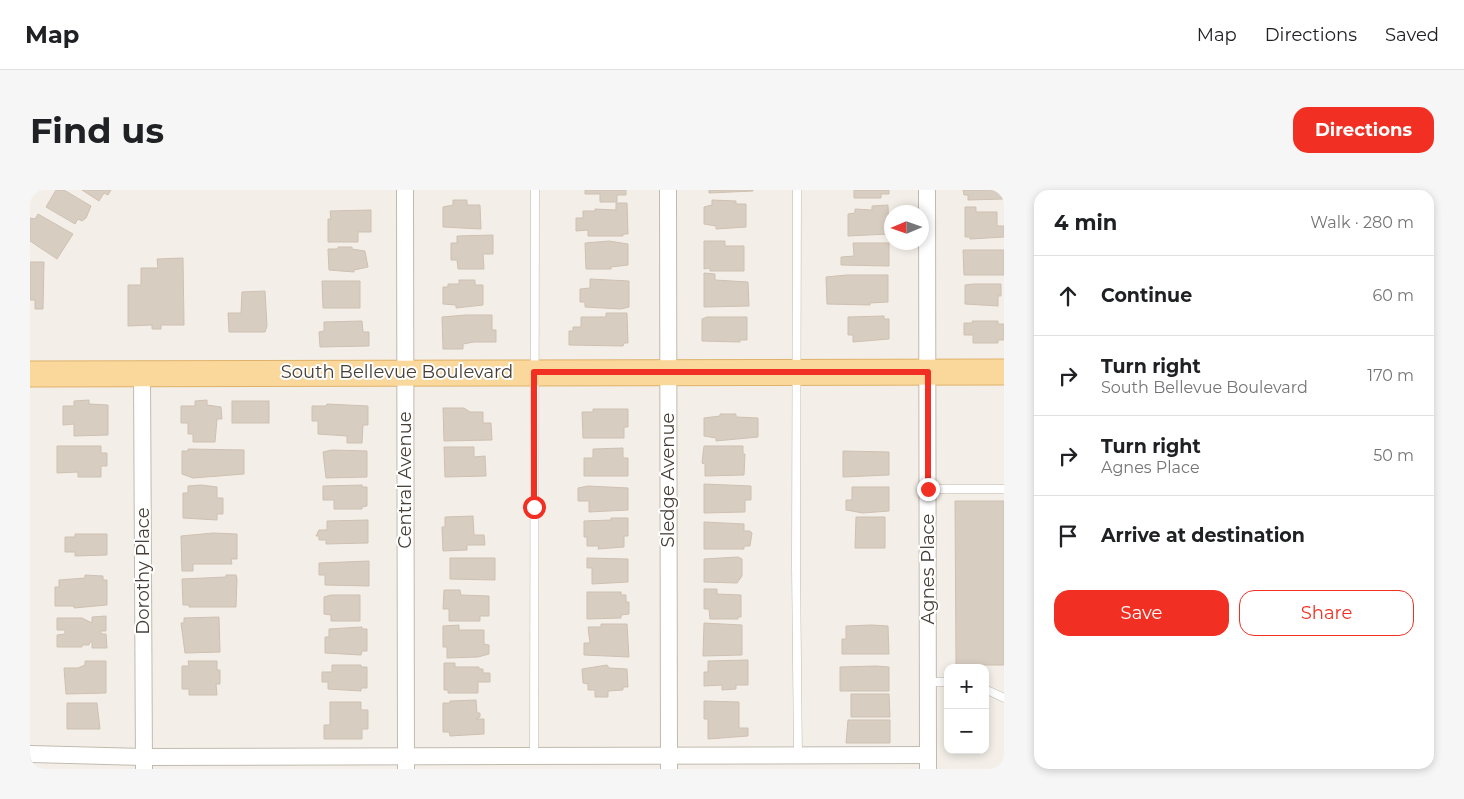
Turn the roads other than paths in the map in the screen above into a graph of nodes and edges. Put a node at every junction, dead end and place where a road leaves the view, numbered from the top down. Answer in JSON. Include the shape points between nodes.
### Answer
{"nodes":[{"id":1,"x":405,"y":190,"type":"edge"},
{"id":2,"x":535,"y":190,"type":"edge"},
{"id":3,"x":668,"y":190,"type":"edge"},
{"id":4,"x":797,"y":190,"type":"edge"},
{"id":5,"x":927,"y":190,"type":"edge"},
{"id":6,"x":142,"y":372,"type":"junction"},
{"id":7,"x":405,"y":372,"type":"junction"},
{"id":8,"x":534,"y":372,"type":"junction"},
{"id":9,"x":798,"y":372,"type":"junction"},
{"id":10,"x":928,"y":372,"type":"junction"},
{"id":11,"x":1004,"y":372,"type":"edge"},
{"id":12,"x":668,"y":373,"type":"junction"},
{"id":13,"x":30,"y":374,"type":"edge"},
{"id":14,"x":928,"y":489,"type":"junction"},
{"id":15,"x":1004,"y":489,"type":"edge"},
{"id":16,"x":928,"y":682,"type":"junction"},
{"id":17,"x":944,"y":682,"type":"edge"},
{"id":18,"x":989,"y":691,"type":"edge"},
{"id":19,"x":1004,"y":698,"type":"edge"},
{"id":20,"x":30,"y":754,"type":"edge"},
{"id":21,"x":534,"y":756,"type":"junction"},
{"id":22,"x":798,"y":756,"type":"junction"},
{"id":23,"x":406,"y":762,"type":"edge"},
{"id":24,"x":928,"y":762,"type":"edge"},
{"id":25,"x":143,"y":763,"type":"edge"},
{"id":26,"x":669,"y":763,"type":"edge"}],
"edges":[{"from":1,"to":7,"type":"street","name":"Central Avenue"},
{"from":2,"to":8,"type":"lane"},
{"from":3,"to":12,"type":"street","name":"Sledge Avenue"},
{"from":4,"to":9,"type":"lane"},
{"from":5,"to":10,"type":"street","name":"Agnes Place"},
{"from":6,"to":7,"type":"main road","name":"South Bellevue Boulevard"},
{"from":6,"to":13,"type":"main road","name":"South Bellevue Boulevard"},
{"from":6,"to":25,"type":"street","name":"Dorothy Place"},
{"from":7,"to":8,"type":"main road","name":"South Bellevue Boulevard"},
{"from":7,"to":23,"type":"street","name":"Central Avenue"},
{"from":8,"to":12,"type":"main road","name":"South Bellevue Boulevard"},
{"from":8,"to":21,"type":"lane"},
{"from":9,"to":10,"type":"main road","name":"South Bellevue Boulevard"},
{"from":9,"to":12,"type":"main road","name":"South Bellevue Boulevard"},
{"from":9,"to":22,"type":"lane"},
{"from":10,"to":11,"type":"main road","name":"South Bellevue Boulevard"},
{"from":10,"to":14,"type":"street","name":"Agnes Place"},
{"from":12,"to":26,"type":"street","name":"Sledge Avenue"},
{"from":14,"to":15,"type":"lane"},
{"from":14,"to":16,"type":"street","name":"Agnes Place"},
{"from":16,"to":17,"type":"lane"},
{"from":16,"to":24,"type":"street","name":"Agnes Place"},
{"from":18,"to":19,"type":"lane"},
{"from":20,"to":25,"type":"street"},
{"from":21,"to":23,"type":"street"},
{"from":21,"to":26,"type":"street"},
{"from":22,"to":24,"type":"street"},
{"from":22,"to":26,"type":"street"},
{"from":23,"to":25,"type":"street"}]}
